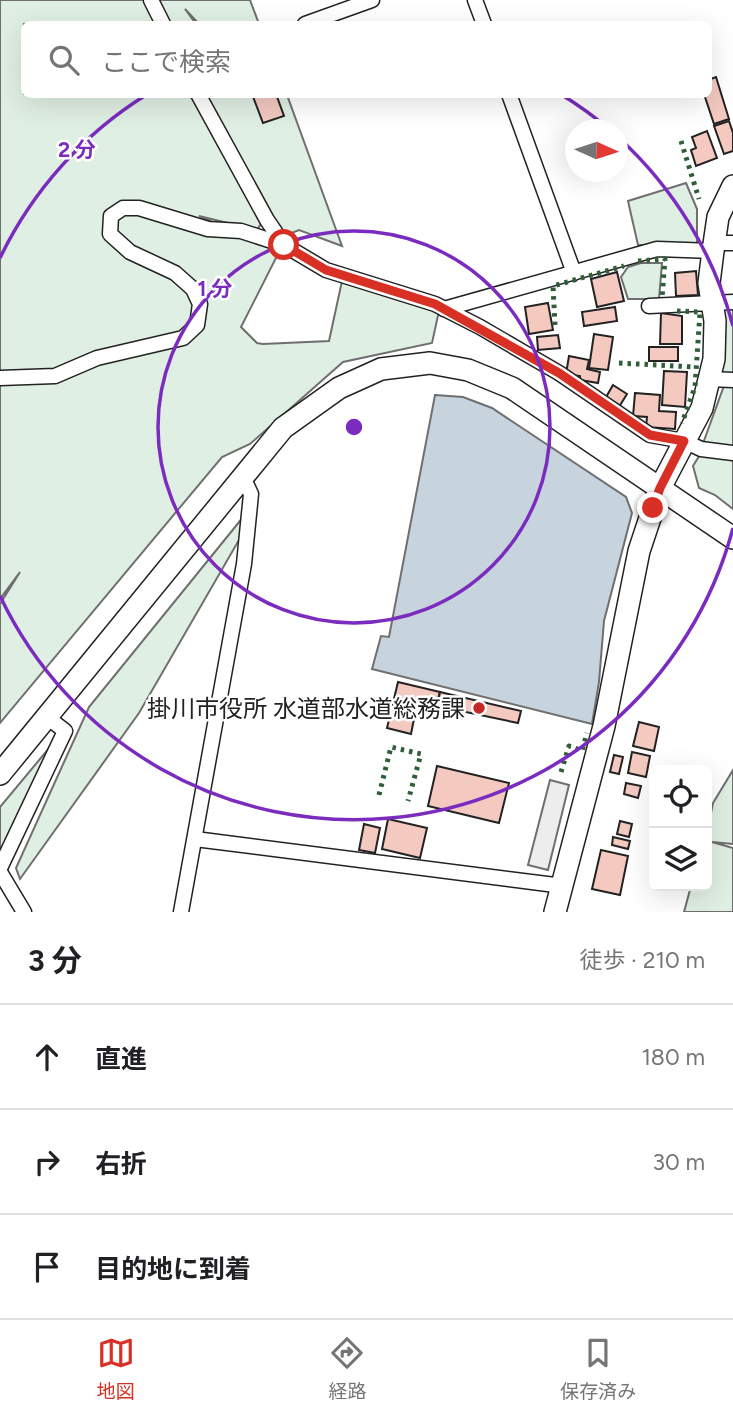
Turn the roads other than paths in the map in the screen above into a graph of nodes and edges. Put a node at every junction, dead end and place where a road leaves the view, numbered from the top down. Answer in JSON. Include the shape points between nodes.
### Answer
{"nodes":[{"id":1,"x":151,"y":0,"type":"edge"},
{"id":2,"x":372,"y":0,"type":"edge"},
{"id":3,"x":475,"y":0,"type":"edge"},
{"id":4,"x":162,"y":21,"type":"edge"},
{"id":5,"x":313,"y":21,"type":"edge"},
{"id":6,"x":483,"y":21,"type":"edge"},
{"id":7,"x":200,"y":98,"type":"edge"},
{"id":8,"x":510,"y":98,"type":"edge"},
{"id":9,"x":733,"y":187,"type":"edge"},
{"id":10,"x":284,"y":245,"type":"junction"},
{"id":11,"x":720,"y":246,"type":"edge"},
{"id":12,"x":574,"y":273,"type":"junction"},
{"id":13,"x":723,"y":302,"type":"edge"},
{"id":14,"x":649,"y":306,"type":"dead end"},
{"id":15,"x":444,"y":309,"type":"junction"},
{"id":16,"x":0,"y":378,"type":"edge"},
{"id":17,"x":709,"y":379,"type":"junction"},
{"id":18,"x":733,"y":380,"type":"edge"},
{"id":19,"x":684,"y":441,"type":"junction"},
{"id":20,"x":733,"y":453,"type":"edge"},
{"id":21,"x":243,"y":477,"type":"junction"},
{"id":22,"x":660,"y":488,"type":"junction"},
{"id":23,"x":733,"y":538,"type":"edge"},
{"id":24,"x":47,"y":717,"type":"junction"},
{"id":25,"x":0,"y":774,"type":"edge"},
{"id":26,"x":195,"y":839,"type":"junction"},
{"id":27,"x":0,"y":870,"type":"edge"},
{"id":28,"x":563,"y":886,"type":"junction"},
{"id":29,"x":24,"y":912,"type":"edge"},
{"id":30,"x":181,"y":912,"type":"edge"},
{"id":31,"x":555,"y":912,"type":"edge"}],
"edges":[{"from":1,"to":4,"type":"street"},
{"from":2,"to":5,"type":"street"},
{"from":3,"to":6,"type":"street"},
{"from":7,"to":10,"type":"street"},
{"from":8,"to":12,"type":"street"},
{"from":9,"to":11,"type":"street","via":[[718,217]]},
{"from":10,"to":15,"type":"street","via":[[326,270]]},
{"from":10,"to":16,"type":"street","via":[[240,231],[208,229],[139,208],[123,208],[111,216],[110,234],[130,252],[176,273],[193,289],[200,304],[197,325],[183,338],[97,358],[55,376]]},
{"from":11,"to":12,"type":"street","via":[[657,249]]},
{"from":11,"to":13,"type":"street","via":[[709,283]]},
{"from":12,"to":15,"type":"street"},
{"from":13,"to":14,"type":"street"},
{"from":13,"to":17,"type":"street","via":[[715,321]]},
{"from":15,"to":19,"type":"street","via":[[559,373],[650,435]]},
{"from":17,"to":18,"type":"street"},
{"from":17,"to":19,"type":"street","via":[[702,408]]},
{"from":19,"to":20,"type":"street","via":[[701,449]]},
{"from":19,"to":22,"type":"street"},
{"from":21,"to":22,"type":"street","via":[[283,428],[340,388],[381,369],[430,363],[468,370],[512,388]]},
{"from":21,"to":24,"type":"street"},
{"from":21,"to":26,"type":"street","via":[[251,494],[244,565]]},
{"from":22,"to":23,"type":"street"},
{"from":22,"to":28,"type":"street","via":[[639,551],[604,726]]},
{"from":24,"to":25,"type":"street"},
{"from":24,"to":27,"type":"street","via":[[65,731]]},
{"from":26,"to":28,"type":"street"},
{"from":26,"to":30,"type":"street"},
{"from":27,"to":29,"type":"street"},
{"from":28,"to":31,"type":"street"}]}
